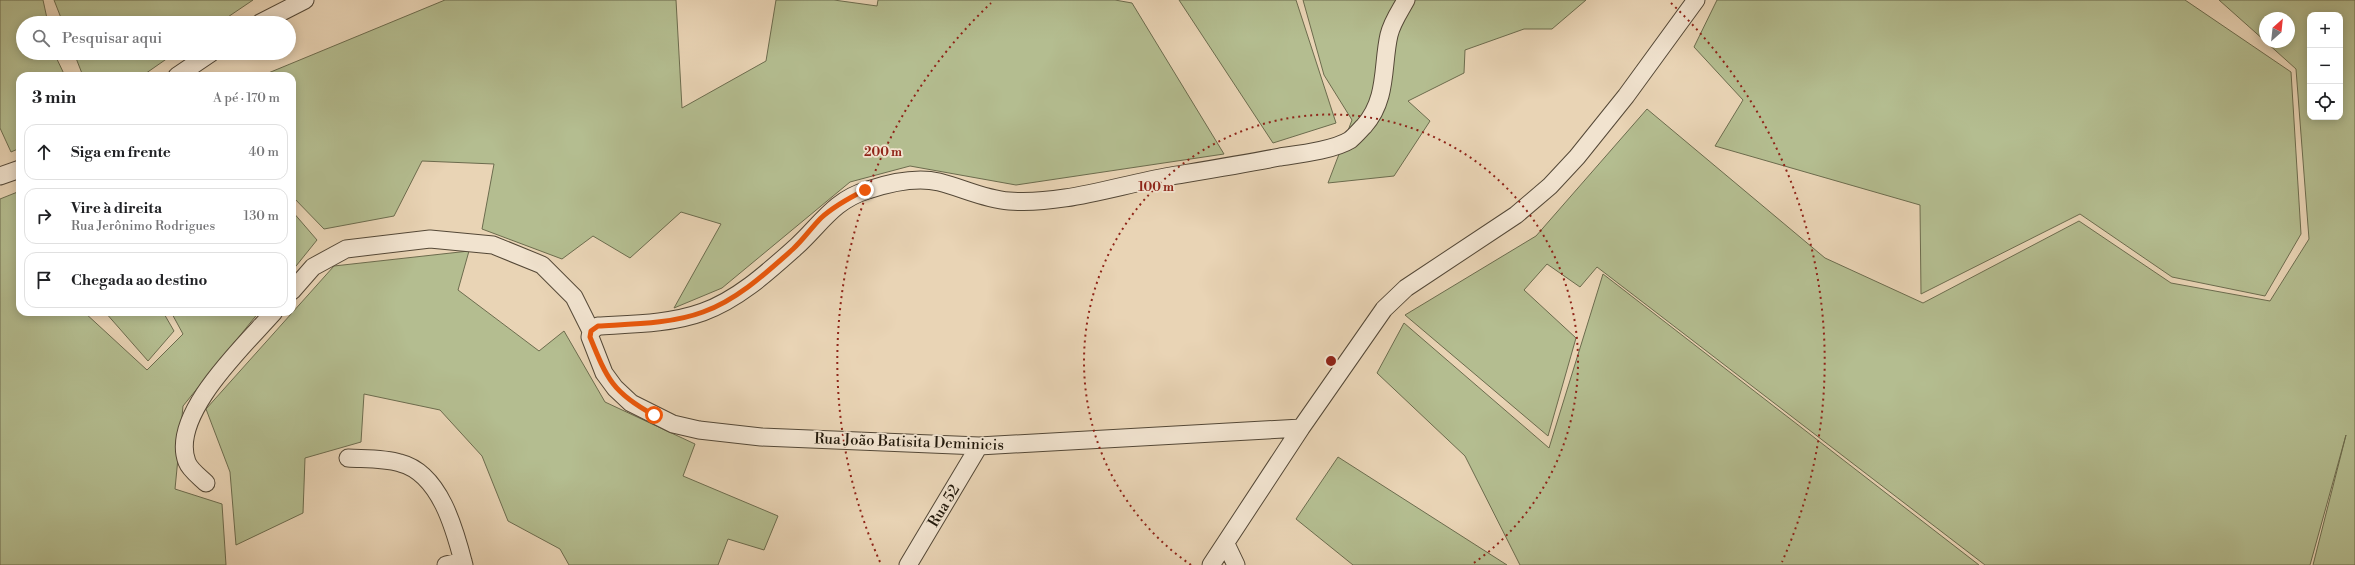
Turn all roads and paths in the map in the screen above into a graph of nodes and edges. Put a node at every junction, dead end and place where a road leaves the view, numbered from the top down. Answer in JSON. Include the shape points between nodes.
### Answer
{"nodes":[{"id":1,"x":305,"y":0,"type":"edge"},
{"id":2,"x":1406,"y":0,"type":"edge"},
{"id":3,"x":1696,"y":0,"type":"edge"},
{"id":4,"x":274,"y":16,"type":"edge"},
{"id":5,"x":201,"y":60,"type":"edge"},
{"id":6,"x":183,"y":72,"type":"edge"},
{"id":7,"x":16,"y":170,"type":"edge"},
{"id":8,"x":0,"y":176,"type":"edge"},
{"id":9,"x":296,"y":286,"type":"edge"},
{"id":10,"x":270,"y":316,"type":"edge"},
{"id":11,"x":591,"y":331,"type":"junction"},
{"id":12,"x":1302,"y":428,"type":"junction"},
{"id":13,"x":979,"y":446,"type":"junction"},
{"id":14,"x":348,"y":458,"type":"dead end"},
{"id":15,"x":206,"y":483,"type":"dead end"},
{"id":16,"x":1226,"y":544,"type":"junction"},
{"id":17,"x":458,"y":564,"type":"edge"},
{"id":18,"x":908,"y":565,"type":"edge"},
{"id":19,"x":1211,"y":565,"type":"edge"},
{"id":20,"x":1236,"y":565,"type":"edge"}],
"edges":[{"from":1,"to":4,"type":"street"},
{"from":2,"to":11,"type":"street","via":[[1394,20],[1389,35],[1385,80],[1378,101],[1366,124],[1350,140],[1316,151],[1064,198],[1010,201],[984,197],[938,182],[894,183],[871,189],[841,202],[821,218],[800,243],[774,266],[730,299],[703,312],[675,319],[598,326]]},
{"from":3,"to":12,"type":"street","via":[[1626,96],[1550,186],[1516,215],[1406,288],[1384,309]]},
{"from":5,"to":6,"type":"street"},
{"from":7,"to":8,"type":"street"},
{"from":9,"to":11,"type":"street","name":"Rua João Batisita Deminicis","via":[[313,267],[346,249],[430,240],[493,245],[542,266],[574,296]]},
{"from":10,"to":15,"type":"street","via":[[217,377],[194,411],[184,441],[187,463]]},
{"from":11,"to":13,"type":"street","name":"Rua João Batisita Deminicis","via":[[590,337],[604,373],[615,388],[631,403],[673,424],[699,430],[760,437]]},
{"from":12,"to":13,"type":"street","name":"Rua João Batisita Deminicis"},
{"from":12,"to":16,"type":"street"},
{"from":13,"to":18,"type":"street","name":"Rua 52"},
{"from":14,"to":17,"type":"street","via":[[401,463],[423,475],[445,504]]},
{"from":16,"to":19,"type":"street"},
{"from":16,"to":20,"type":"street"}]}
